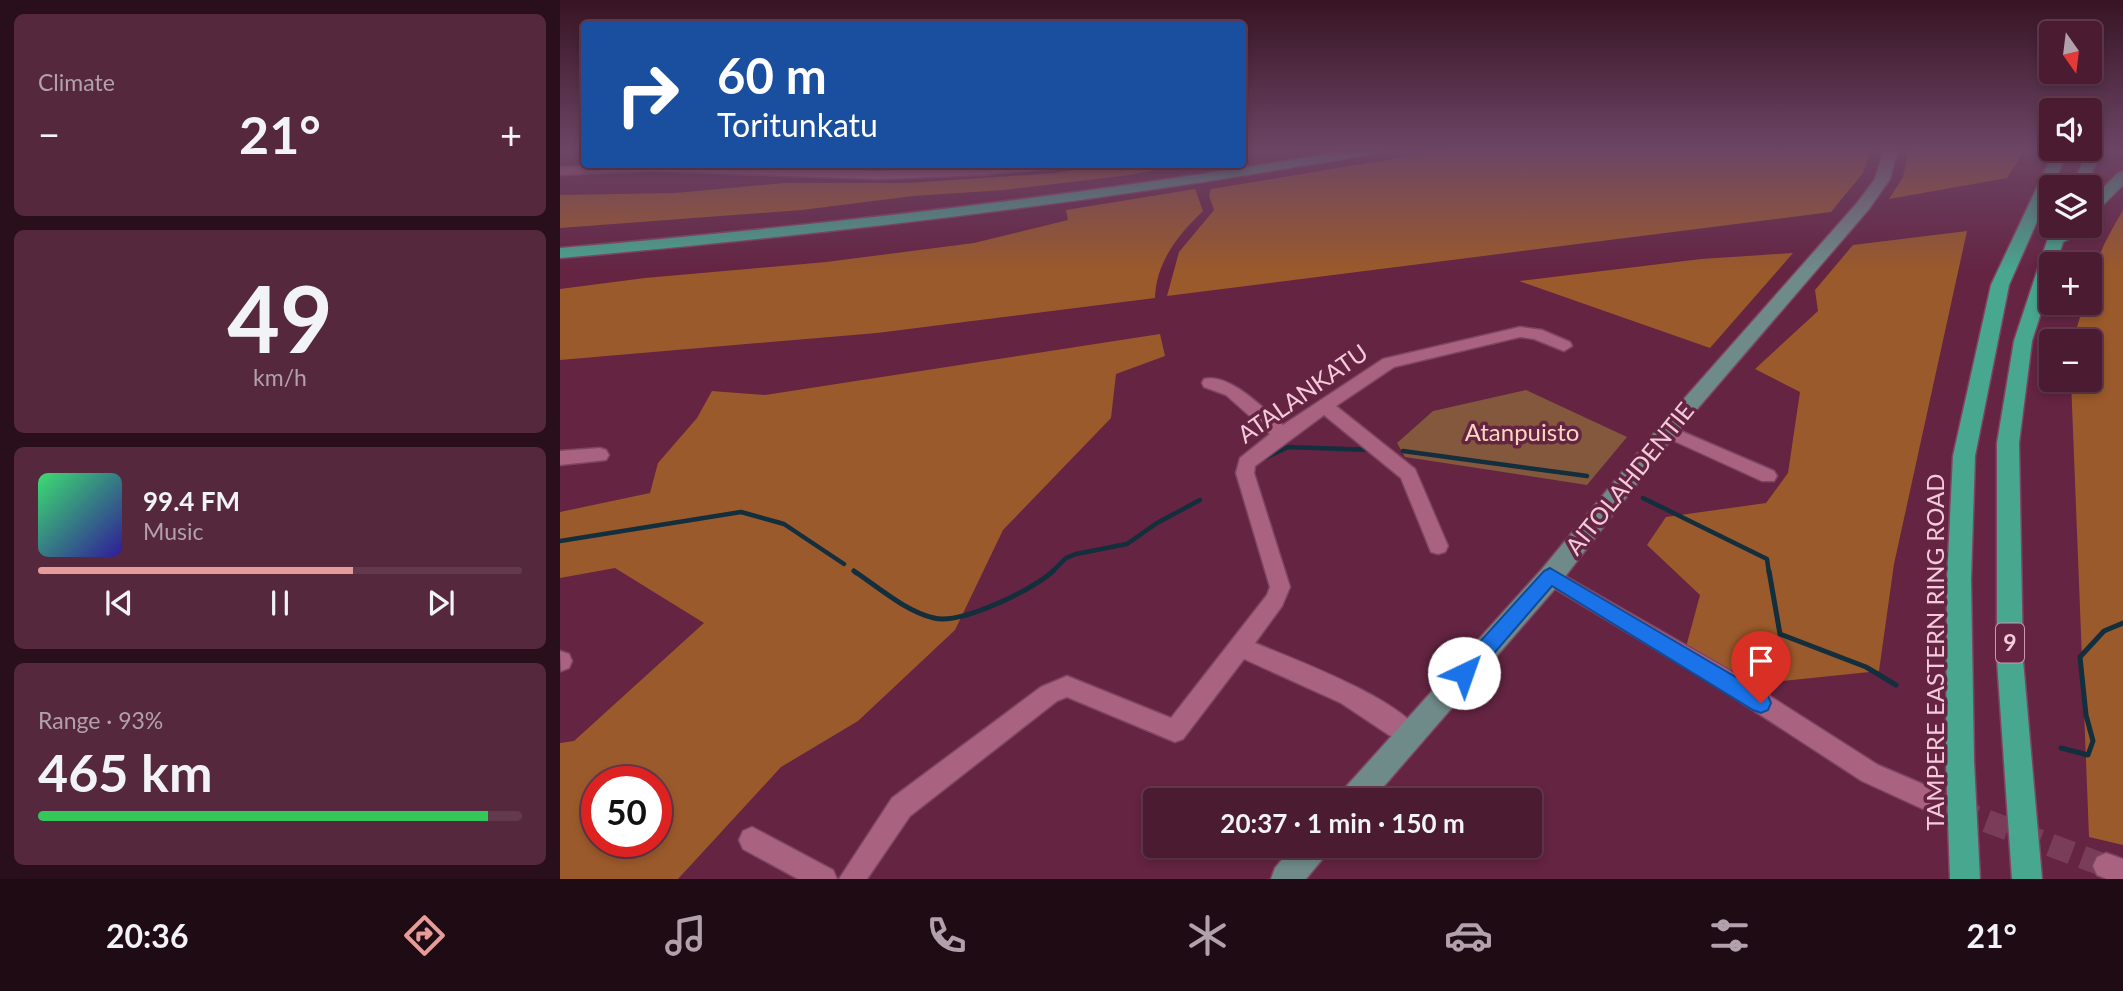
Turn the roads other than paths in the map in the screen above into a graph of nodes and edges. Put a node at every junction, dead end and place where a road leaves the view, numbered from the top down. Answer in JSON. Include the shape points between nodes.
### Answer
{"nodes":[{"id":1,"x":1077,"y":190,"type":"edge"},
{"id":2,"x":1136,"y":190,"type":"edge"},
{"id":3,"x":1874,"y":190,"type":"edge"},
{"id":4,"x":2042,"y":190,"type":"edge"},
{"id":5,"x":2055,"y":238,"type":"edge"},
{"id":6,"x":560,"y":242,"type":"edge"},
{"id":7,"x":560,"y":253,"type":"edge"},
{"id":8,"x":1564,"y":346,"type":"dead end"},
{"id":9,"x":1210,"y":383,"type":"dead end"},
{"id":10,"x":1324,"y":406,"type":"junction"},
{"id":11,"x":1667,"y":431,"type":"junction"},
{"id":12,"x":1282,"y":434,"type":"junction"},
{"id":13,"x":600,"y":455,"type":"dead end"},
{"id":14,"x":560,"y":458,"type":"edge"},
{"id":15,"x":1768,"y":476,"type":"dead end"},
{"id":16,"x":1438,"y":546,"type":"dead end"},
{"id":17,"x":1550,"y":576,"type":"junction"},
{"id":18,"x":1240,"y":647,"type":"junction"},
{"id":19,"x":1409,"y":735,"type":"junction"},
{"id":20,"x":1363,"y":788,"type":"edge"},
{"id":21,"x":1923,"y":797,"type":"tunnel mouth"},
{"id":22,"x":752,"y":841,"type":"dead end"},
{"id":23,"x":1303,"y":858,"type":"edge"},
{"id":24,"x":824,"y":879,"type":"edge"},
{"id":25,"x":852,"y":879,"type":"edge"},
{"id":26,"x":1286,"y":879,"type":"edge"},
{"id":27,"x":1965,"y":879,"type":"edge"},
{"id":28,"x":2027,"y":879,"type":"edge"}],
"edges":[{"from":1,"to":6,"type":"highway","via":[[767,225]]},
{"from":2,"to":7,"type":"highway","via":[[962,214]]},
{"from":3,"to":11,"type":"main road","name":"AITOLAHDENTIE"},
{"from":4,"to":27,"type":"highway","name":"TAMPERE EASTERN RING ROAD","number":"9","via":[[2000,285],[1964,456],[1959,594]]},
{"from":5,"to":28,"type":"highway","number":"9","via":[[2023,341],[2008,443],[2010,660]]},
{"from":8,"to":10,"type":"street","name":"ATALANKATU","via":[[1520,332],[1405,358],[1389,363]]},
{"from":9,"to":12,"type":"street","via":[[1232,391]]},
{"from":10,"to":12,"type":"street","name":"ATALANKATU"},
{"from":10,"to":16,"type":"street","via":[[1409,474]]},
{"from":11,"to":15,"type":"street"},
{"from":11,"to":17,"type":"main road","name":"AITOLAHDENTIE"},
{"from":12,"to":18,"type":"street","name":"ATALANKATU","via":[[1246,463],[1280,587]]},
{"from":13,"to":14,"type":"street"},
{"from":17,"to":19,"type":"main road","name":"AITOLAHDENTIE"},
{"from":17,"to":21,"type":"street","via":[[1721,677],[1870,773]]},
{"from":18,"to":19,"type":"street","via":[[1343,691],[1375,708]]},
{"from":18,"to":25,"type":"street","via":[[1175,731],[1067,687],[1049,694],[901,807]]},
{"from":19,"to":20,"type":"main road","name":"AITOLAHDENTIE"},
{"from":22,"to":24,"type":"street"},
{"from":23,"to":26,"type":"main road"}]}
